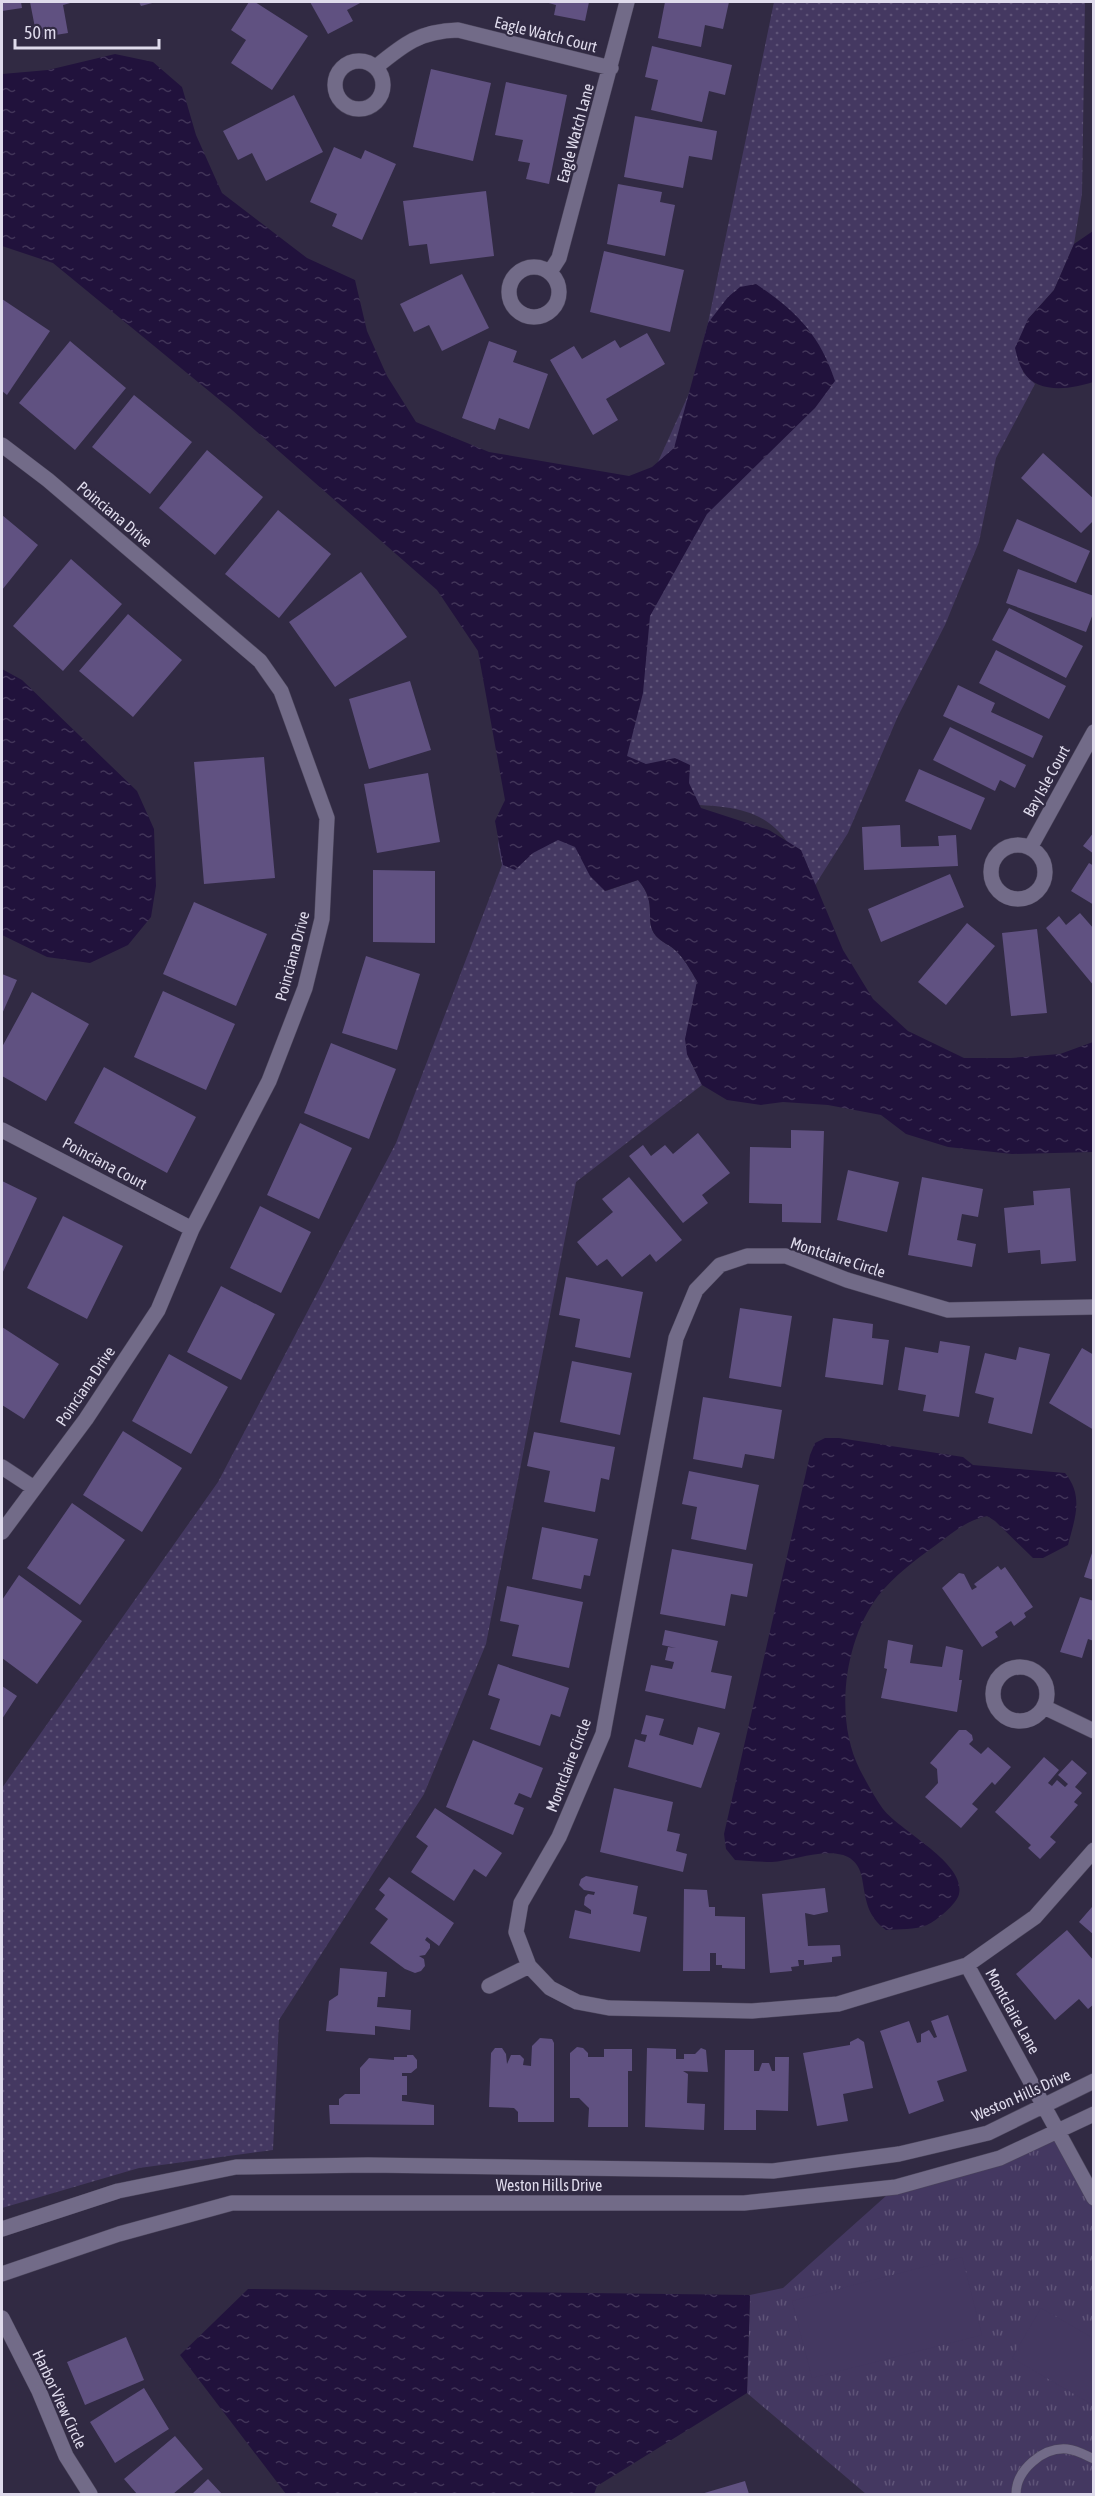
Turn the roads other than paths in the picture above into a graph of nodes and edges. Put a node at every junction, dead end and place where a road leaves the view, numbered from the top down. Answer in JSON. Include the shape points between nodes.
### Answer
{"nodes":[{"id":1,"x":627,"y":2,"type":"edge"},
{"id":2,"x":376,"y":67,"type":"dead end"},
{"id":3,"x":611,"y":68,"type":"junction"},
{"id":4,"x":550,"y":272,"type":"dead end"},
{"id":5,"x":2,"y":445,"type":"edge"},
{"id":6,"x":1094,"y":732,"type":"edge"},
{"id":7,"x":1030,"y":848,"type":"dead end"},
{"id":8,"x":2,"y":1130,"type":"edge"},
{"id":9,"x":192,"y":1229,"type":"junction"},
{"id":10,"x":1094,"y":1307,"type":"edge"},
{"id":11,"x":2,"y":1467,"type":"edge"},
{"id":12,"x":34,"y":1488,"type":"junction"},
{"id":13,"x":2,"y":1532,"type":"edge"},
{"id":14,"x":1044,"y":1707,"type":"dead end"},
{"id":15,"x":1094,"y":1731,"type":"edge"},
{"id":16,"x":1094,"y":1850,"type":"edge"},
{"id":17,"x":967,"y":1965,"type":"junction"},
{"id":18,"x":529,"y":1966,"type":"junction"},
{"id":19,"x":489,"y":1986,"type":"dead end"},
{"id":20,"x":1094,"y":2081,"type":"edge"},
{"id":21,"x":1046,"y":2105,"type":"junction"},
{"id":22,"x":1094,"y":2114,"type":"edge"},
{"id":23,"x":1057,"y":2131,"type":"junction"},
{"id":24,"x":1094,"y":2198,"type":"edge"},
{"id":25,"x":2,"y":2229,"type":"edge"},
{"id":26,"x":2,"y":2274,"type":"edge"},
{"id":27,"x":2,"y":2318,"type":"edge"},
{"id":28,"x":1094,"y":2459,"type":"edge"},
{"id":29,"x":90,"y":2494,"type":"edge"},
{"id":30,"x":1016,"y":2494,"type":"edge"}],
"edges":[{"from":1,"to":3,"type":"street","name":"Eagle Watch Lane"},
{"from":2,"to":3,"type":"street","name":"Eagle Watch Court","via":[[404,45],[435,31],[458,30]]},
{"from":3,"to":4,"type":"street","name":"Eagle Watch Lane","via":[[559,258]]},
{"from":5,"to":9,"type":"street","name":"Poinciana Drive","via":[[260,661],[280,691],[327,818],[322,919],[305,988],[269,1081]]},
{"from":6,"to":7,"type":"street","name":"Bay Isle Court"},
{"from":8,"to":9,"type":"street","name":"Poinciana Court"},
{"from":9,"to":12,"type":"street","name":"Poinciana Drive","via":[[158,1310],[86,1419]]},
{"from":10,"to":18,"type":"street","name":"Montclaire Circle","via":[[948,1310],[847,1280],[786,1256],[747,1256],[720,1264],[696,1290],[676,1338],[603,1734],[559,1838],[521,1903],[516,1932]]},
{"from":11,"to":12,"type":"street"},
{"from":12,"to":13,"type":"street","name":"Poinciana Drive"},
{"from":14,"to":15,"type":"street"},
{"from":16,"to":17,"type":"street","name":"Montclaire Circle","via":[[1035,1917]]},
{"from":17,"to":18,"type":"street","name":"Montclaire Circle","via":[[838,2004],[752,2011],[609,2008],[577,2002],[550,1988]]},
{"from":17,"to":21,"type":"street","name":"Montclaire Lane"},
{"from":18,"to":19,"type":"street"},
{"from":20,"to":21,"type":"street","name":"Weston Hills Drive"},
{"from":21,"to":23,"type":"street","name":"Montclaire Lane"},
{"from":21,"to":25,"type":"street","name":"Weston Hills Drive","via":[[988,2133],[898,2154],[774,2171],[236,2167],[118,2191]]},
{"from":22,"to":23,"type":"street","name":"Weston Hills Drive"},
{"from":23,"to":24,"type":"street","name":"Montclaire Lane"},
{"from":23,"to":26,"type":"street","name":"Weston Hills Drive","via":[[1000,2158],[896,2187],[744,2204],[232,2203],[119,2234]]},
{"from":27,"to":29,"type":"street","name":"Harbor View Circle","via":[[66,2456]]},
{"from":28,"to":30,"type":"lane","via":[[1064,2449],[1043,2454],[1024,2470]]}]}
